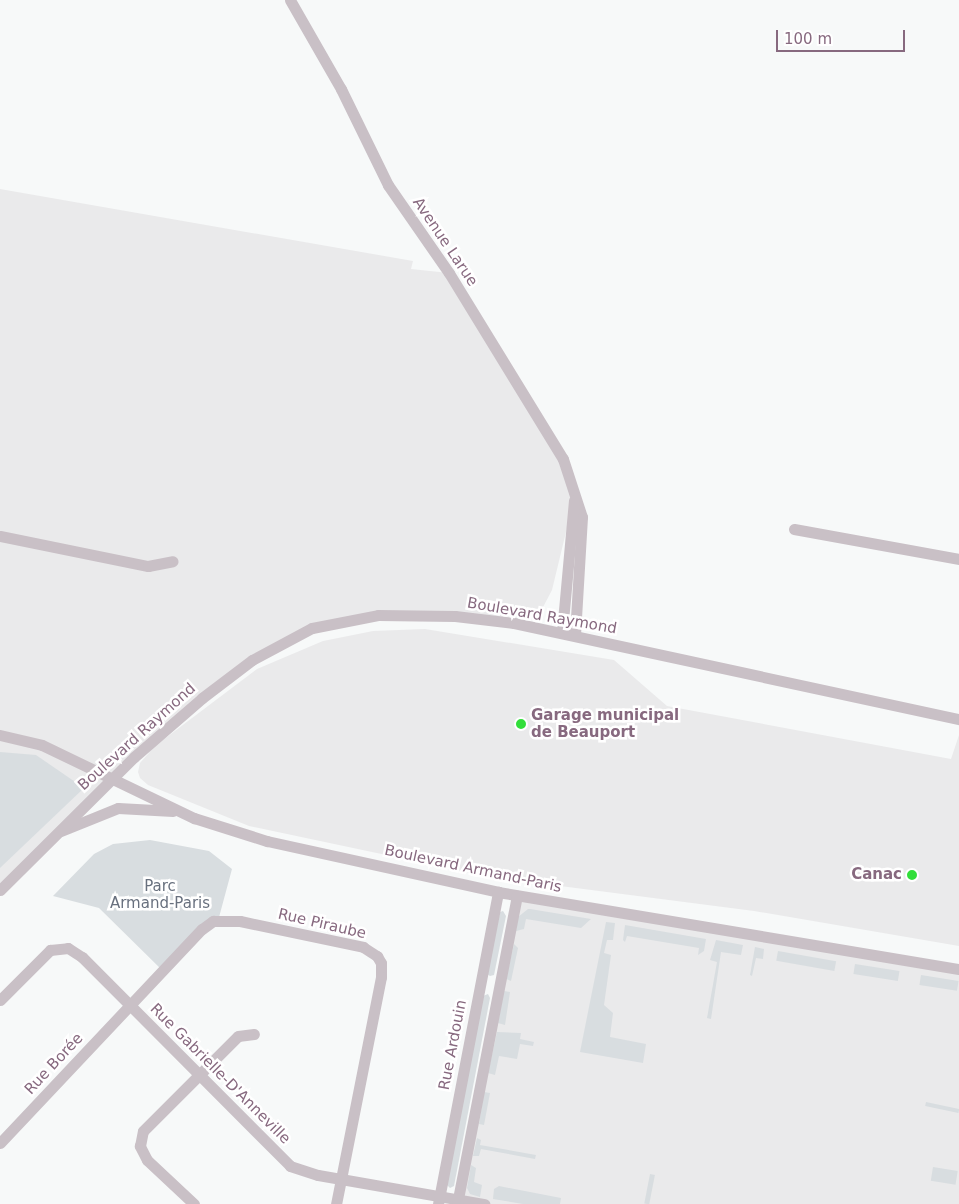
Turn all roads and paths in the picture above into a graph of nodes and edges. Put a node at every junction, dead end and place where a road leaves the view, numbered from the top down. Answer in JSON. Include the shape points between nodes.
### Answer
{"nodes":[{"id":1,"x":290,"y":0,"type":"edge"},
{"id":2,"x":574,"y":499,"type":"junction"},
{"id":3,"x":794,"y":529,"type":"dead end"},
{"id":4,"x":0,"y":536,"type":"edge"},
{"id":5,"x":959,"y":559,"type":"edge"},
{"id":6,"x":173,"y":561,"type":"dead end"},
{"id":7,"x":562,"y":632,"type":"junction"},
{"id":8,"x":575,"y":635,"type":"junction"},
{"id":9,"x":959,"y":719,"type":"edge"},
{"id":10,"x":0,"y":735,"type":"edge"},
{"id":11,"x":111,"y":779,"type":"junction"},
{"id":12,"x":181,"y":812,"type":"junction"},
{"id":13,"x":54,"y":834,"type":"junction"},
{"id":14,"x":0,"y":890,"type":"edge"},
{"id":15,"x":498,"y":892,"type":"junction"},
{"id":16,"x":517,"y":896,"type":"junction"},
{"id":17,"x":959,"y":969,"type":"edge"},
{"id":18,"x":0,"y":1000,"type":"edge"},
{"id":19,"x":130,"y":1005,"type":"junction"},
{"id":20,"x":254,"y":1034,"type":"dead end"},
{"id":21,"x":200,"y":1075,"type":"junction"},
{"id":22,"x":0,"y":1143,"type":"edge"},
{"id":23,"x":341,"y":1179,"type":"junction"},
{"id":24,"x":439,"y":1200,"type":"edge"},
{"id":25,"x":457,"y":1202,"type":"edge"},
{"id":26,"x":194,"y":1204,"type":"edge"},
{"id":27,"x":336,"y":1204,"type":"edge"},
{"id":28,"x":485,"y":1204,"type":"edge"}],
"edges":[{"from":1,"to":2,"type":"street","name":"Avenue Larue","via":[[341,89],[388,185],[449,273],[563,459]]},
{"from":2,"to":7,"type":"street","name":"Avenue Larue"},
{"from":2,"to":8,"type":"street","name":"Avenue Larue","via":[[582,517]]},
{"from":3,"to":5,"type":"street"},
{"from":4,"to":6,"type":"street","via":[[148,566]]},
{"from":7,"to":8,"type":"street","name":"Boulevard Raymond"},
{"from":7,"to":11,"type":"street","name":"Boulevard Raymond","via":[[505,622],[378,615],[312,628],[252,660],[202,698]]},
{"from":8,"to":9,"type":"street","name":"Boulevard Raymond"},
{"from":10,"to":11,"type":"street","name":"Boulevard Armand-Paris","via":[[42,745]]},
{"from":11,"to":12,"type":"street","name":"Boulevard Armand-Paris"},
{"from":11,"to":13,"type":"street","name":"Boulevard Raymond"},
{"from":12,"to":13,"type":"street","via":[[118,808]]},
{"from":12,"to":15,"type":"street","name":"Boulevard Armand-Paris","via":[[267,841]]},
{"from":13,"to":14,"type":"street","name":"Boulevard Raymond"},
{"from":15,"to":16,"type":"street","name":"Boulevard Armand-Paris"},
{"from":15,"to":24,"type":"street","name":"Rue Ardouin"},
{"from":16,"to":17,"type":"street","name":"Boulevard Armand-Paris"},
{"from":16,"to":25,"type":"street"},
{"from":18,"to":19,"type":"street","name":"Rue Gabrielle-D'Anneville","via":[[50,950],[60,947],[82,957]]},
{"from":19,"to":21,"type":"street","name":"Rue Gabrielle-D'Anneville"},
{"from":19,"to":22,"type":"street","name":"Rue Borée"},
{"from":19,"to":23,"type":"street","name":"Rue Piraube","via":[[213,921],[249,923],[363,947],[378,956],[381,976]]},
{"from":20,"to":21,"type":"street","via":[[238,1036]]},
{"from":21,"to":23,"type":"street","name":"Rue Gabrielle-D'Anneville","via":[[290,1166]]},
{"from":21,"to":26,"type":"street","via":[[143,1131],[140,1146],[147,1160]]},
{"from":23,"to":24,"type":"street","name":"Rue Gabrielle-D'Anneville"},
{"from":23,"to":27,"type":"street","name":"Rue Piraube"},
{"from":24,"to":25,"type":"street","name":"Rue Gabrielle-D'Anneville"},
{"from":25,"to":28,"type":"street","name":"Rue Gabrielle-D'Anneville"}]}
